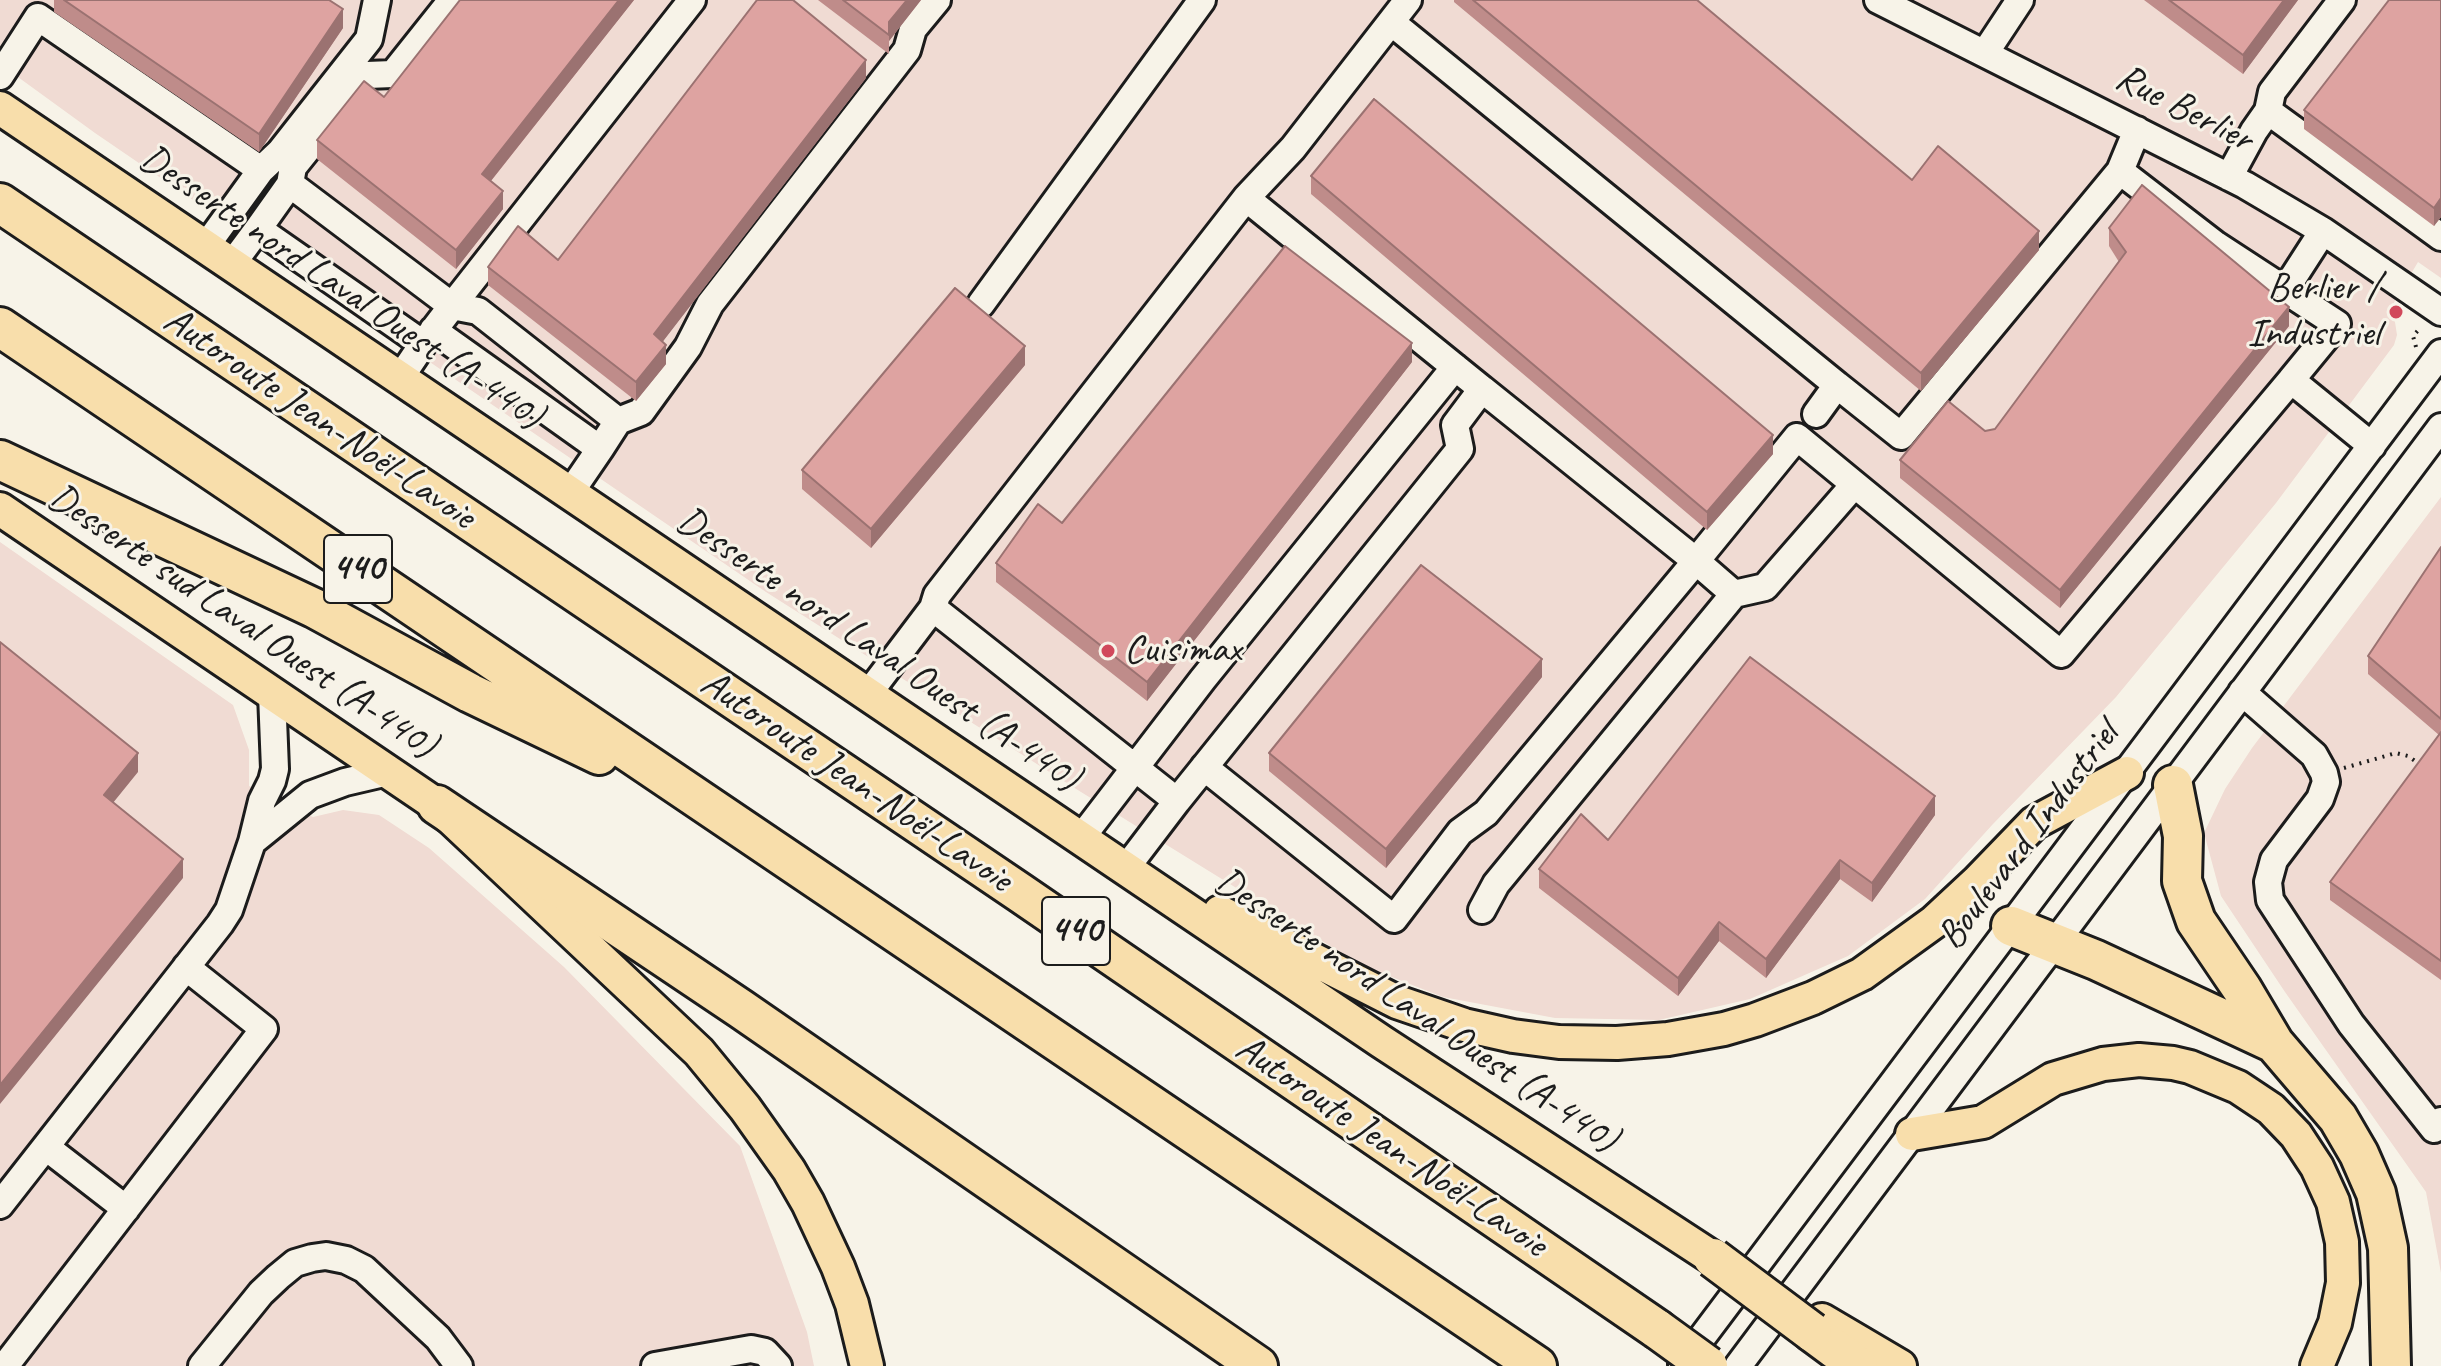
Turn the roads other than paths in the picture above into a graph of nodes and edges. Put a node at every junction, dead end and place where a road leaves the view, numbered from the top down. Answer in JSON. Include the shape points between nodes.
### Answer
{"nodes":[{"id":1,"x":377,"y":0,"type":"edge"},
{"id":2,"x":452,"y":0,"type":"edge"},
{"id":3,"x":692,"y":0,"type":"edge"},
{"id":4,"x":937,"y":0,"type":"edge"},
{"id":5,"x":1202,"y":0,"type":"edge"},
{"id":6,"x":1408,"y":0,"type":"edge"},
{"id":7,"x":1878,"y":0,"type":"edge"},
{"id":8,"x":2020,"y":0,"type":"edge"},
{"id":9,"x":2342,"y":0,"type":"edge"},
{"id":10,"x":44,"y":8,"type":"edge"},
{"id":11,"x":1391,"y":22,"type":"junction"},
{"id":12,"x":1985,"y":53,"type":"junction"},
{"id":13,"x":0,"y":76,"type":"edge"},
{"id":14,"x":0,"y":108,"type":"edge"},
{"id":15,"x":2268,"y":111,"type":"junction"},
{"id":16,"x":2137,"y":130,"type":"junction"},
{"id":17,"x":261,"y":170,"type":"junction"},
{"id":18,"x":2120,"y":171,"type":"junction"},
{"id":19,"x":2229,"y":177,"type":"junction"},
{"id":20,"x":290,"y":184,"type":"junction"},
{"id":21,"x":1246,"y":198,"type":"junction"},
{"id":22,"x":0,"y":203,"type":"edge"},
{"id":23,"x":258,"y":229,"type":"junction"},
{"id":24,"x":2323,"y":231,"type":"junction"},
{"id":25,"x":2441,"y":237,"type":"edge"},
{"id":26,"x":219,"y":255,"type":"junction"},
{"id":27,"x":2285,"y":290,"type":"junction"},
{"id":28,"x":981,"y":304,"type":"dead end"},
{"id":29,"x":452,"y":306,"type":"junction"},
{"id":30,"x":2441,"y":312,"type":"edge"},
{"id":31,"x":0,"y":327,"type":"edge"},
{"id":32,"x":428,"y":337,"type":"junction"},
{"id":33,"x":2441,"y":353,"type":"edge"},
{"id":34,"x":1455,"y":367,"type":"junction"},
{"id":35,"x":400,"y":378,"type":"junction"},
{"id":36,"x":2291,"y":380,"type":"junction"},
{"id":37,"x":1837,"y":385,"type":"junction"},
{"id":38,"x":1482,"y":389,"type":"junction"},
{"id":39,"x":1816,"y":414,"type":"dead end"},
{"id":40,"x":618,"y":421,"type":"junction"},
{"id":41,"x":2441,"y":427,"type":"edge"},
{"id":42,"x":2372,"y":446,"type":"junction"},
{"id":43,"x":600,"y":449,"type":"junction"},
{"id":44,"x":0,"y":460,"type":"edge"},
{"id":45,"x":1854,"y":485,"type":"junction"},
{"id":46,"x":570,"y":493,"type":"junction"},
{"id":47,"x":0,"y":509,"type":"edge"},
{"id":48,"x":1696,"y":561,"type":"junction"},
{"id":49,"x":1734,"y":594,"type":"junction"},
{"id":50,"x":933,"y":608,"type":"junction"},
{"id":51,"x":2242,"y":692,"type":"junction"},
{"id":52,"x":272,"y":694,"type":"junction"},
{"id":53,"x":868,"y":694,"type":"junction"},
{"id":54,"x":1134,"y":767,"type":"junction"},
{"id":55,"x":1204,"y":767,"type":"junction"},
{"id":56,"x":388,"y":772,"type":"junction"},
{"id":57,"x":2127,"y":773,"type":"junction"},
{"id":58,"x":2173,"y":785,"type":"junction"},
{"id":59,"x":1177,"y":801,"type":"junction"},
{"id":60,"x":437,"y":805,"type":"junction"},
{"id":61,"x":717,"y":811,"type":"junction"},
{"id":62,"x":252,"y":842,"type":"junction"},
{"id":63,"x":1110,"y":856,"type":"junction"},
{"id":64,"x":1482,"y":910,"type":"dead end"},
{"id":65,"x":2011,"y":926,"type":"junction"},
{"id":66,"x":2055,"y":944,"type":"junction"},
{"id":67,"x":186,"y":967,"type":"junction"},
{"id":68,"x":2274,"y":1043,"type":"junction"},
{"id":69,"x":2441,"y":1121,"type":"edge"},
{"id":70,"x":1912,"y":1134,"type":"junction"},
{"id":71,"x":46,"y":1147,"type":"junction"},
{"id":72,"x":0,"y":1205,"type":"edge"},
{"id":73,"x":126,"y":1209,"type":"junction"},
{"id":74,"x":1713,"y":1258,"type":"joint"},
{"id":75,"x":1817,"y":1326,"type":"junction"},
{"id":76,"x":460,"y":1363,"type":"edge"},
{"id":77,"x":5,"y":1366,"type":"edge"},
{"id":78,"x":202,"y":1366,"type":"edge"},
{"id":79,"x":655,"y":1366,"type":"edge"},
{"id":80,"x":778,"y":1366,"type":"edge"},
{"id":81,"x":867,"y":1366,"type":"edge"},
{"id":82,"x":1258,"y":1366,"type":"edge"},
{"id":83,"x":1537,"y":1366,"type":"edge"},
{"id":84,"x":1680,"y":1366,"type":"edge"},
{"id":85,"x":1708,"y":1366,"type":"edge"},
{"id":86,"x":1738,"y":1366,"type":"edge"},
{"id":87,"x":1858,"y":1366,"type":"edge"},
{"id":88,"x":1900,"y":1366,"type":"edge"},
{"id":89,"x":2317,"y":1366,"type":"edge"},
{"id":90,"x":2391,"y":1366,"type":"edge"}],
"edges":[{"from":1,"to":17,"type":"street","via":[[369,39]]},
{"from":2,"to":20,"type":"street","via":[[393,74],[367,75],[293,167]]},
{"from":3,"to":29,"type":"street"},
{"from":4,"to":40,"type":"street","via":[[913,29],[907,50],[710,304],[688,347],[641,412]]},
{"from":5,"to":28,"type":"street"},
{"from":6,"to":11,"type":"street"},
{"from":7,"to":12,"type":"street","name":"Rue Berlier"},
{"from":8,"to":12,"type":"street"},
{"from":9,"to":15,"type":"street","via":[[2272,92]]},
{"from":10,"to":13,"type":"street"},
{"from":10,"to":17,"type":"street"},
{"from":11,"to":21,"type":"street","via":[[1293,148]]},
{"from":11,"to":37,"type":"street"},
{"from":12,"to":16,"type":"street","name":"Rue Berlier"},
{"from":14,"to":26,"type":"main road","name":"Desserte nord Laval Ouest (A-440)"},
{"from":15,"to":19,"type":"street"},
{"from":15,"to":25,"type":"street"},
{"from":16,"to":18,"type":"street"},
{"from":16,"to":19,"type":"street","name":"Rue Berlier"},
{"from":17,"to":26,"type":"street"},
{"from":18,"to":27,"type":"street"},
{"from":18,"to":37,"type":"street","via":[[1901,436]]},
{"from":19,"to":24,"type":"street","name":"Rue Berlier"},
{"from":20,"to":23,"type":"street"},
{"from":20,"to":29,"type":"street"},
{"from":21,"to":34,"type":"street"},
{"from":21,"to":50,"type":"street","via":[[937,595]]},
{"from":22,"to":85,"type":"highway","name":"Autoroute Jean-Noël-Lavoie","number":"440","bridge":true,"via":[[1006,883]]},
{"from":23,"to":26,"type":"street"},
{"from":23,"to":32,"type":"street"},
{"from":24,"to":27,"type":"street"},
{"from":24,"to":30,"type":"street","name":"Rue Berlier"},
{"from":26,"to":35,"type":"main road","name":"Desserte nord Laval Ouest (A-440)"},
{"from":27,"to":36,"type":"street","via":[[2337,324]]},
{"from":29,"to":32,"type":"street"},
{"from":29,"to":40,"type":"street","via":[[478,311]]},
{"from":31,"to":61,"type":"highway","number":"440"},
{"from":32,"to":35,"type":"street"},
{"from":32,"to":43,"type":"street"},
{"from":33,"to":42,"type":"street","name":"Boulevard Industriel"},
{"from":34,"to":38,"type":"street"},
{"from":34,"to":54,"type":"street"},
{"from":35,"to":46,"type":"main road","name":"Desserte nord Laval Ouest (A-440)"},
{"from":36,"to":42,"type":"street"},
{"from":36,"to":45,"type":"street","via":[[2061,654]]},
{"from":37,"to":39,"type":"street"},
{"from":38,"to":48,"type":"street"},
{"from":38,"to":55,"type":"street","via":[[1455,425],[1460,449]]},
{"from":40,"to":43,"type":"street"},
{"from":41,"to":51,"type":"street"},
{"from":42,"to":57,"type":"street","name":"Boulevard Industriel"},
{"from":43,"to":46,"type":"street"},
{"from":44,"to":61,"type":"highway","via":[[314,608],[470,693]]},
{"from":45,"to":48,"type":"street","via":[[1797,437]]},
{"from":45,"to":49,"type":"street","via":[[1765,587]]},
{"from":46,"to":53,"type":"main road","name":"Desserte nord Laval Ouest (A-440)"},
{"from":47,"to":52,"type":"main road","name":"Desserte sud Laval Ouest (A-440)"},
{"from":48,"to":49,"type":"street"},
{"from":48,"to":55,"type":"street","via":[[1486,813],[1460,832],[1394,919]]},
{"from":49,"to":64,"type":"street","via":[[1496,884]]},
{"from":50,"to":53,"type":"street"},
{"from":50,"to":54,"type":"street"},
{"from":51,"to":58,"type":"street"},
{"from":51,"to":69,"type":"street","via":[[2314,755],[2324,773],[2324,791],[2274,860],[2270,900],[2351,1024],[2434,1129]]},
{"from":52,"to":56,"type":"main road","name":"Desserte sud Laval Ouest (A-440)"},
{"from":52,"to":62,"type":"street","via":[[275,769]]},
{"from":53,"to":63,"type":"main road","name":"Desserte nord Laval Ouest (A-440)"},
{"from":54,"to":59,"type":"street"},
{"from":54,"to":63,"type":"street"},
{"from":55,"to":59,"type":"street"},
{"from":56,"to":60,"type":"main road","name":"Desserte sud Laval Ouest (A-440)"},
{"from":56,"to":62,"type":"street","via":[[310,795]]},
{"from":57,"to":63,"type":"main road","via":[[2034,823],[1934,922],[1862,974],[1755,1020],[1643,1042],[1534,1039],[1443,1019],[1375,992]]},
{"from":57,"to":65,"type":"street","name":"Boulevard Industriel"},
{"from":58,"to":66,"type":"street"},
{"from":58,"to":68,"type":"highway","via":[[2188,902]]},
{"from":59,"to":63,"type":"street"},
{"from":60,"to":81,"type":"main road","name":"Desserte sud Laval Ouest (A-440)","via":[[699,1052],[745,1108],[789,1170],[823,1233],[852,1304]]},
{"from":60,"to":82,"type":"highway"},
{"from":61,"to":83,"type":"highway","number":"440"},
{"from":62,"to":67,"type":"street","via":[[229,910]]},
{"from":63,"to":74,"type":"main road","name":"Desserte nord Laval Ouest (A-440)"},
{"from":65,"to":66,"type":"highway"},
{"from":65,"to":84,"type":"street","name":"Boulevard Industriel"},
{"from":66,"to":68,"type":"highway"},
{"from":66,"to":70,"type":"street"},
{"from":67,"to":71,"type":"street"},
{"from":67,"to":73,"type":"street","via":[[264,1029]]},
{"from":68,"to":90,"type":"highway","via":[[2338,1118],[2376,1193],[2388,1248]]},
{"from":70,"to":86,"type":"street"},
{"from":70,"to":89,"type":"main road","via":[[1983,1122],[2053,1079],[2103,1064],[2173,1063],[2238,1087],[2271,1109],[2296,1135],[2333,1202],[2342,1242],[2343,1283],[2335,1323]]},
{"from":71,"to":72,"type":"street"},
{"from":71,"to":73,"type":"street"},
{"from":73,"to":77,"type":"street"},
{"from":74,"to":75,"type":"highway","bridge":true},
{"from":75,"to":87,"type":"highway"},
{"from":75,"to":88,"type":"main road"},
{"from":76,"to":78,"type":"street","via":[[364,1269],[326,1256],[295,1263],[278,1277]]},
{"from":79,"to":80,"type":"street","via":[[751,1349],[765,1352]]}]}
